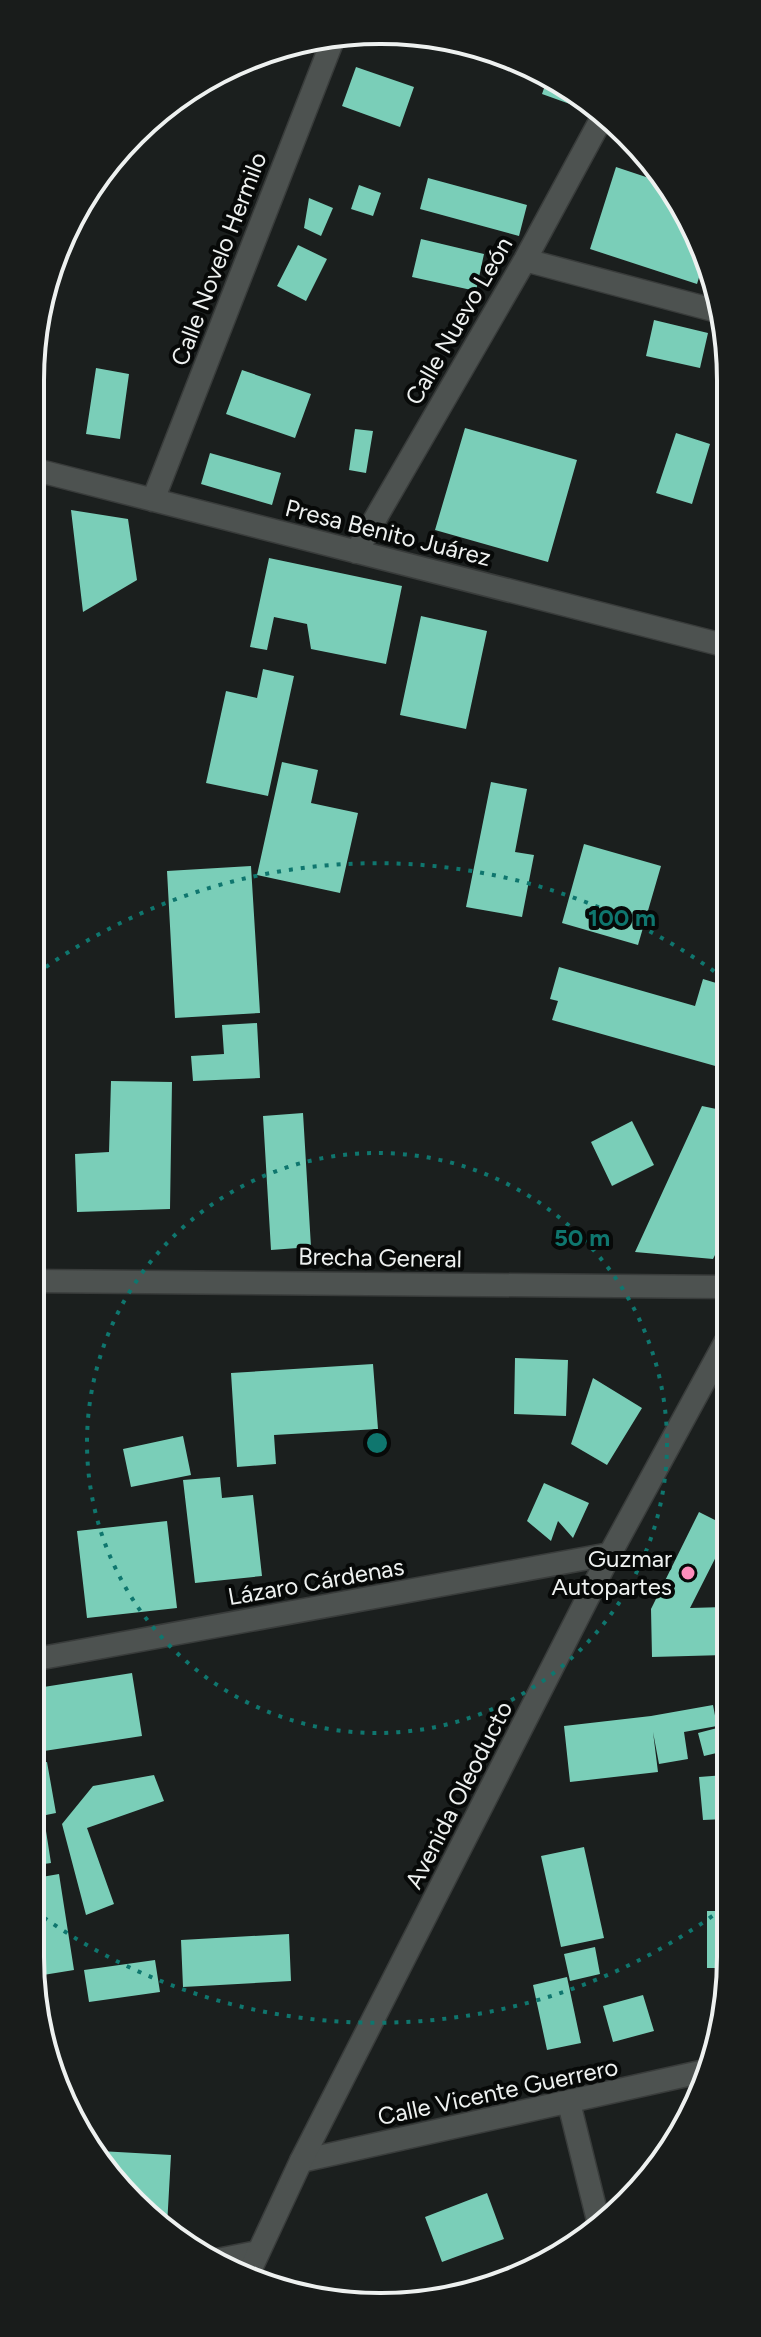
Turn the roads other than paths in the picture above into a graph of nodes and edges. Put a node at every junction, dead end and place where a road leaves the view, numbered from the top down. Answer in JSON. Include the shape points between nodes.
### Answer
{"nodes":[{"id":1,"x":330,"y":48,"type":"edge"},
{"id":2,"x":598,"y":125,"type":"edge"},
{"id":3,"x":525,"y":260,"type":"junction"},
{"id":4,"x":710,"y":309,"type":"edge"},
{"id":5,"x":44,"y":472,"type":"edge"},
{"id":6,"x":153,"y":500,"type":"junction"},
{"id":7,"x":356,"y":552,"type":"junction"},
{"id":8,"x":717,"y":643,"type":"edge"},
{"id":9,"x":44,"y":1281,"type":"edge"},
{"id":10,"x":717,"y":1287,"type":"edge"},
{"id":11,"x":717,"y":1358,"type":"edge"},
{"id":12,"x":610,"y":1554,"type":"junction"},
{"id":13,"x":44,"y":1658,"type":"edge"},
{"id":14,"x":696,"y":2073,"type":"edge"},
{"id":15,"x":569,"y":2103,"type":"junction"},
{"id":16,"x":301,"y":2161,"type":"junction"},
{"id":17,"x":596,"y":2214,"type":"edge"},
{"id":18,"x":258,"y":2252,"type":"junction"},
{"id":19,"x":231,"y":2257,"type":"edge"},
{"id":20,"x":251,"y":2267,"type":"edge"}],
"edges":[{"from":1,"to":6,"type":"street","name":"Calle Novelo Hermilo"},
{"from":2,"to":3,"type":"street","name":"Calle Nuevo León"},
{"from":3,"to":4,"type":"street"},
{"from":3,"to":7,"type":"street","name":"Calle Nuevo León"},
{"from":5,"to":6,"type":"street","name":"Presa Benito Juárez"},
{"from":6,"to":7,"type":"street","name":"Presa Benito Juárez"},
{"from":7,"to":8,"type":"street","name":"Presa Benito Juárez"},
{"from":9,"to":10,"type":"street","name":"Brecha General"},
{"from":11,"to":12,"type":"street","name":"Avenida Oleoducto"},
{"from":12,"to":13,"type":"street","name":"Lázaro Cárdenas"},
{"from":12,"to":16,"type":"street","name":"Avenida Oleoducto"},
{"from":14,"to":15,"type":"street","name":"Calle Vicente Guerrero"},
{"from":15,"to":16,"type":"street","name":"Calle Vicente Guerrero"},
{"from":15,"to":17,"type":"street"},
{"from":16,"to":18,"type":"street","name":"Avenida Oleoducto"},
{"from":18,"to":19,"type":"street"},
{"from":18,"to":20,"type":"street","name":"Avenida Oleoducto"}]}
